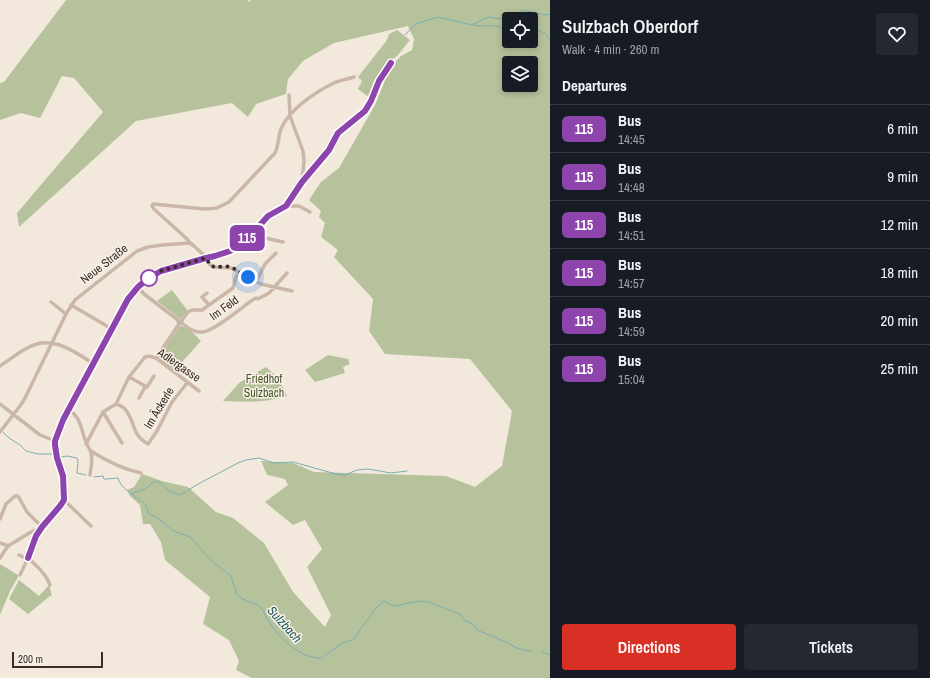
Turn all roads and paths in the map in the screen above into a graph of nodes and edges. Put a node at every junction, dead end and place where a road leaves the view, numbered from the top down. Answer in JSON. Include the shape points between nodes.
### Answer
{"nodes":[{"id":1,"x":391,"y":63,"type":"dead end"},
{"id":2,"x":354,"y":77,"type":"dead end"},
{"id":3,"x":289,"y":95,"type":"dead end"},
{"id":4,"x":290,"y":116,"type":"junction"},
{"id":5,"x":302,"y":182,"type":"junction"},
{"id":6,"x":286,"y":206,"type":"junction"},
{"id":7,"x":310,"y":212,"type":"dead end"},
{"id":8,"x":261,"y":221,"type":"junction"},
{"id":9,"x":283,"y":242,"type":"dead end"},
{"id":10,"x":190,"y":243,"type":"junction"},
{"id":11,"x":276,"y":253,"type":"dead end"},
{"id":12,"x":206,"y":258,"type":"junction"},
{"id":13,"x":240,"y":273,"type":"junction"},
{"id":14,"x":286,"y":273,"type":"dead end"},
{"id":15,"x":256,"y":282,"type":"junction"},
{"id":16,"x":138,"y":287,"type":"junction"},
{"id":17,"x":274,"y":287,"type":"junction"},
{"id":18,"x":292,"y":291,"type":"dead end"},
{"id":19,"x":207,"y":292,"type":"dead end"},
{"id":20,"x":51,"y":302,"type":"dead end"},
{"id":21,"x":71,"y":305,"type":"junction"},
{"id":22,"x":209,"y":305,"type":"junction"},
{"id":23,"x":66,"y":314,"type":"junction"},
{"id":24,"x":180,"y":321,"type":"junction"},
{"id":25,"x":112,"y":329,"type":"junction"},
{"id":26,"x":52,"y":344,"type":"junction"},
{"id":27,"x":156,"y":358,"type":"junction"},
{"id":28,"x":94,"y":364,"type":"junction"},
{"id":29,"x":0,"y":366,"type":"edge"},
{"id":30,"x":154,"y":376,"type":"dead end"},
{"id":31,"x":129,"y":377,"type":"junction"},
{"id":32,"x":187,"y":383,"type":"junction"},
{"id":33,"x":147,"y":387,"type":"junction"},
{"id":34,"x":199,"y":391,"type":"dead end"},
{"id":35,"x":139,"y":398,"type":"dead end"},
{"id":36,"x":0,"y":404,"type":"edge"},
{"id":37,"x":116,"y":404,"type":"junction"},
{"id":38,"x":68,"y":409,"type":"junction"},
{"id":39,"x":103,"y":412,"type":"junction"},
{"id":40,"x":14,"y":415,"type":"junction"},
{"id":41,"x":0,"y":432,"type":"edge"},
{"id":42,"x":55,"y":441,"type":"junction"},
{"id":43,"x":122,"y":443,"type":"dead end"},
{"id":44,"x":86,"y":444,"type":"junction"},
{"id":45,"x":91,"y":451,"type":"junction"},
{"id":46,"x":142,"y":473,"type":"dead end"},
{"id":47,"x":90,"y":475,"type":"dead end"},
{"id":48,"x":64,"y":500,"type":"junction"},
{"id":49,"x":0,"y":519,"type":"edge"},
{"id":50,"x":91,"y":526,"type":"dead end"},
{"id":51,"x":42,"y":527,"type":"junction"},
{"id":52,"x":0,"y":543,"type":"edge"},
{"id":53,"x":8,"y":546,"type":"junction"},
{"id":54,"x":19,"y":555,"type":"dead end"},
{"id":55,"x":0,"y":558,"type":"edge"},
{"id":56,"x":28,"y":558,"type":"junction"},
{"id":57,"x":20,"y":575,"type":"dead end"},
{"id":58,"x":50,"y":585,"type":"dead end"}],
"edges":[{"from":1,"to":5,"type":"street","via":[[365,111],[338,133],[329,150]]},
{"from":2,"to":4,"type":"street","via":[[326,87],[306,99]]},
{"from":3,"to":4,"type":"street"},
{"from":4,"to":5,"type":"street","via":[[303,151]]},
{"from":4,"to":10,"type":"street","via":[[280,130],[276,153],[229,202],[205,210],[153,204],[154,209]]},
{"from":5,"to":6,"type":"street"},
{"from":6,"to":7,"type":"street","via":[[299,206]]},
{"from":6,"to":8,"type":"street"},
{"from":8,"to":9,"type":"street","via":[[265,238]]},
{"from":8,"to":12,"type":"street","via":[[243,244]]},
{"from":10,"to":12,"type":"street"},
{"from":10,"to":21,"type":"street","name":"Neue Straße","via":[[148,247],[137,251]]},
{"from":11,"to":15,"type":"street","via":[[265,264]]},
{"from":12,"to":13,"type":"street","via":[[214,267],[231,268]]},
{"from":12,"to":16,"type":"street","via":[[161,271]]},
{"from":13,"to":15,"type":"street"},
{"from":13,"to":22,"type":"street","via":[[233,288]]},
{"from":14,"to":17,"type":"street","name":"Im Feld"},
{"from":15,"to":17,"type":"street"},
{"from":16,"to":24,"type":"street","name":"Im Feld"},
{"from":16,"to":25,"type":"street"},
{"from":17,"to":18,"type":"street"},
{"from":17,"to":24,"type":"street","name":"Im Feld","via":[[269,293],[251,301],[207,331],[191,330]]},
{"from":19,"to":22,"type":"street","via":[[202,297]]},
{"from":20,"to":23,"type":"street"},
{"from":21,"to":23,"type":"street","name":"Neue Straße"},
{"from":21,"to":25,"type":"street"},
{"from":22,"to":24,"type":"street","via":[[202,310],[188,312]]},
{"from":23,"to":26,"type":"street","name":"Neue Straße"},
{"from":24,"to":27,"type":"street"},
{"from":25,"to":28,"type":"street"},
{"from":26,"to":28,"type":"street","via":[[68,348]]},
{"from":26,"to":29,"type":"street","via":[[47,342],[34,345]]},
{"from":26,"to":40,"type":"street","name":"Neue Straße"},
{"from":27,"to":31,"type":"street","name":"Adlergasse","via":[[145,358]]},
{"from":27,"to":32,"type":"street","name":"Adlergasse"},
{"from":28,"to":38,"type":"street"},
{"from":30,"to":33,"type":"street"},
{"from":31,"to":33,"type":"street"},
{"from":31,"to":37,"type":"street"},
{"from":32,"to":34,"type":"street","name":"Adlergasse"},
{"from":32,"to":37,"type":"street","name":"Im Äckerle","via":[[172,402],[148,444],[141,441],[135,433],[124,408]]},
{"from":33,"to":35,"type":"street"},
{"from":36,"to":40,"type":"street"},
{"from":37,"to":39,"type":"street"},
{"from":38,"to":42,"type":"street"},
{"from":38,"to":44,"type":"street","via":[[75,414],[80,423]]},
{"from":39,"to":43,"type":"street"},
{"from":39,"to":44,"type":"street"},
{"from":40,"to":41,"type":"street","name":"Neue Straße"},
{"from":40,"to":42,"type":"street","via":[[40,436]]},
{"from":42,"to":48,"type":"street","via":[[63,476]]},
{"from":44,"to":45,"type":"street"},
{"from":45,"to":46,"type":"street","via":[[124,469]]},
{"from":45,"to":47,"type":"street"},
{"from":48,"to":50,"type":"street"},
{"from":48,"to":51,"type":"street"},
{"from":49,"to":51,"type":"street","via":[[6,504],[18,496],[27,512]]},
{"from":51,"to":53,"type":"street"},
{"from":51,"to":56,"type":"street"},
{"from":52,"to":53,"type":"street"},
{"from":53,"to":55,"type":"street"},
{"from":54,"to":56,"type":"street"},
{"from":56,"to":57,"type":"street"},
{"from":56,"to":58,"type":"street","via":[[48,579]]}]}
